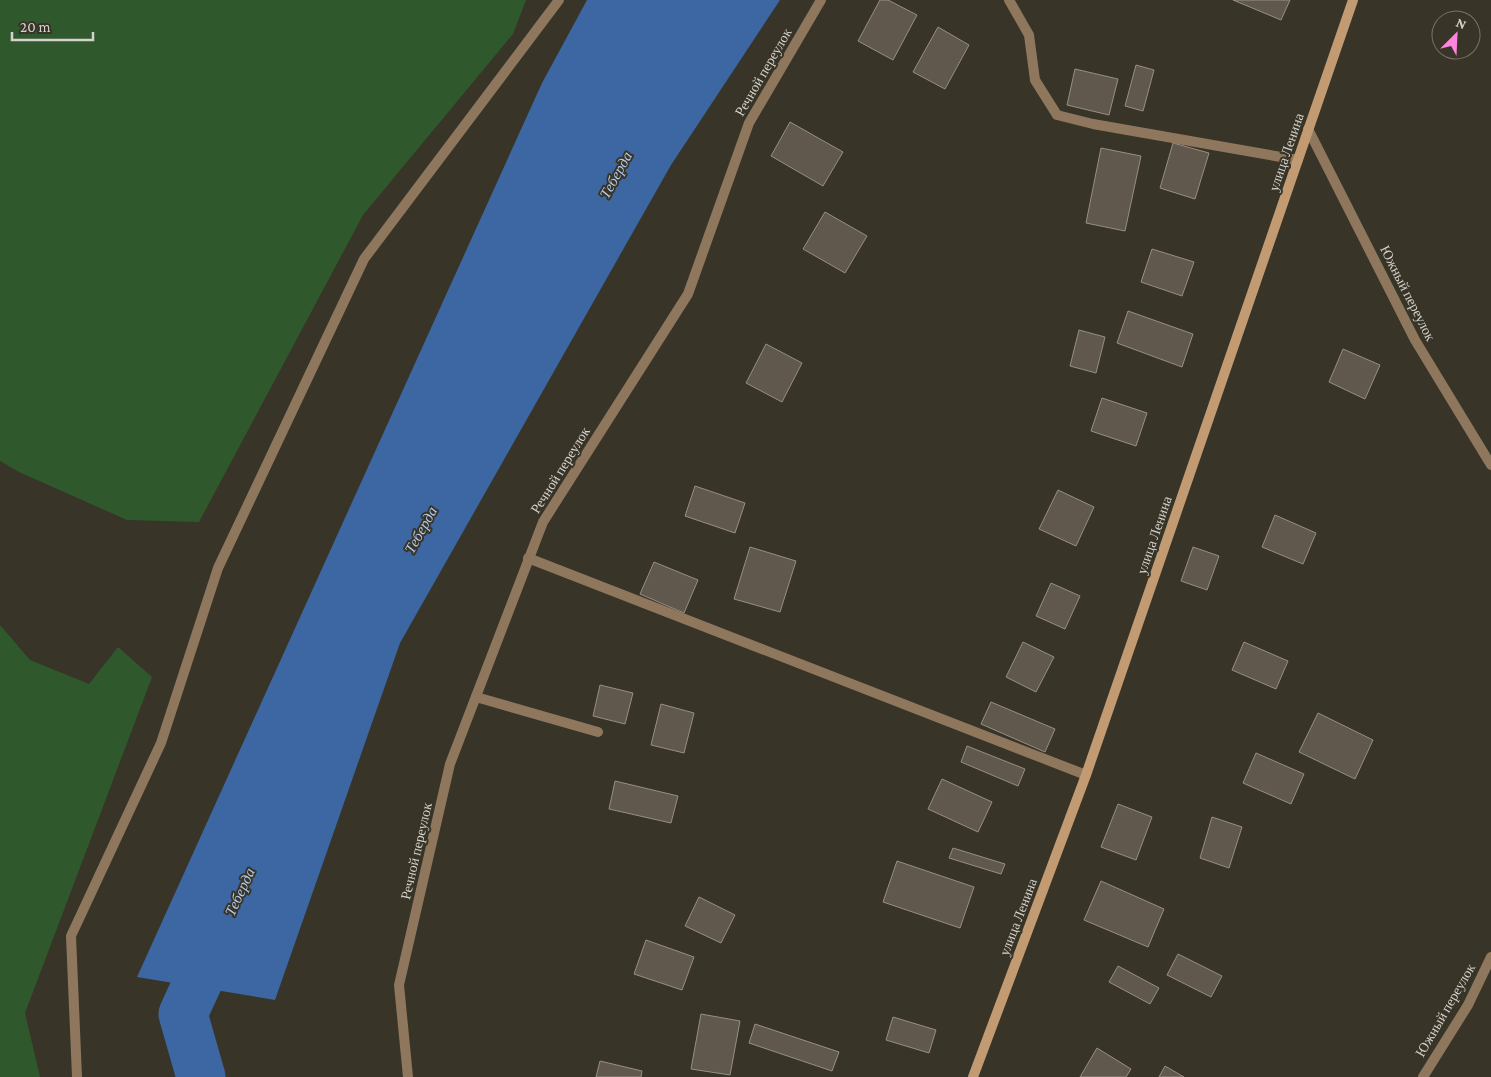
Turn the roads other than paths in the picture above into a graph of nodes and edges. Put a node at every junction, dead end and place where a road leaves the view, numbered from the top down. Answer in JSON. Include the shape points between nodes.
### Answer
{"nodes":[{"id":1,"x":559,"y":0,"type":"edge"},
{"id":2,"x":821,"y":0,"type":"edge"},
{"id":3,"x":1009,"y":0,"type":"edge"},
{"id":4,"x":1353,"y":0,"type":"edge"},
{"id":5,"x":1308,"y":129,"type":"junction"},
{"id":6,"x":1298,"y":160,"type":"junction"},
{"id":7,"x":1491,"y":465,"type":"edge"},
{"id":8,"x":528,"y":558,"type":"junction"},
{"id":9,"x":476,"y":697,"type":"junction"},
{"id":10,"x":598,"y":732,"type":"dead end"},
{"id":11,"x":1086,"y":775,"type":"junction"},
{"id":12,"x":1491,"y":957,"type":"edge"},
{"id":13,"x":77,"y":1077,"type":"edge"},
{"id":14,"x":408,"y":1077,"type":"edge"},
{"id":15,"x":973,"y":1077,"type":"edge"},
{"id":16,"x":1423,"y":1077,"type":"edge"}],
"edges":[{"from":1,"to":13,"type":"street","via":[[364,260],[218,568],[161,743],[71,936]]},
{"from":2,"to":8,"type":"street","name":"Речной переулок","via":[[749,123],[688,294],[542,522]]},
{"from":3,"to":6,"type":"street","via":[[1029,35],[1035,80],[1056,115]]},
{"from":4,"to":5,"type":"main road","name":"улица Ленина"},
{"from":5,"to":6,"type":"main road","name":"улица Ленина"},
{"from":5,"to":7,"type":"street","name":"Южный переулок","via":[[1415,340]]},
{"from":6,"to":11,"type":"main road","name":"улица Ленина"},
{"from":8,"to":9,"type":"street","name":"Речной переулок"},
{"from":8,"to":11,"type":"street"},
{"from":9,"to":10,"type":"street"},
{"from":9,"to":14,"type":"street","name":"Речной переулок","via":[[450,764],[399,985]]},
{"from":11,"to":15,"type":"main road","name":"улица Ленина"},
{"from":12,"to":16,"type":"street","name":"Южный переулок","via":[[1468,1005]]}]}
